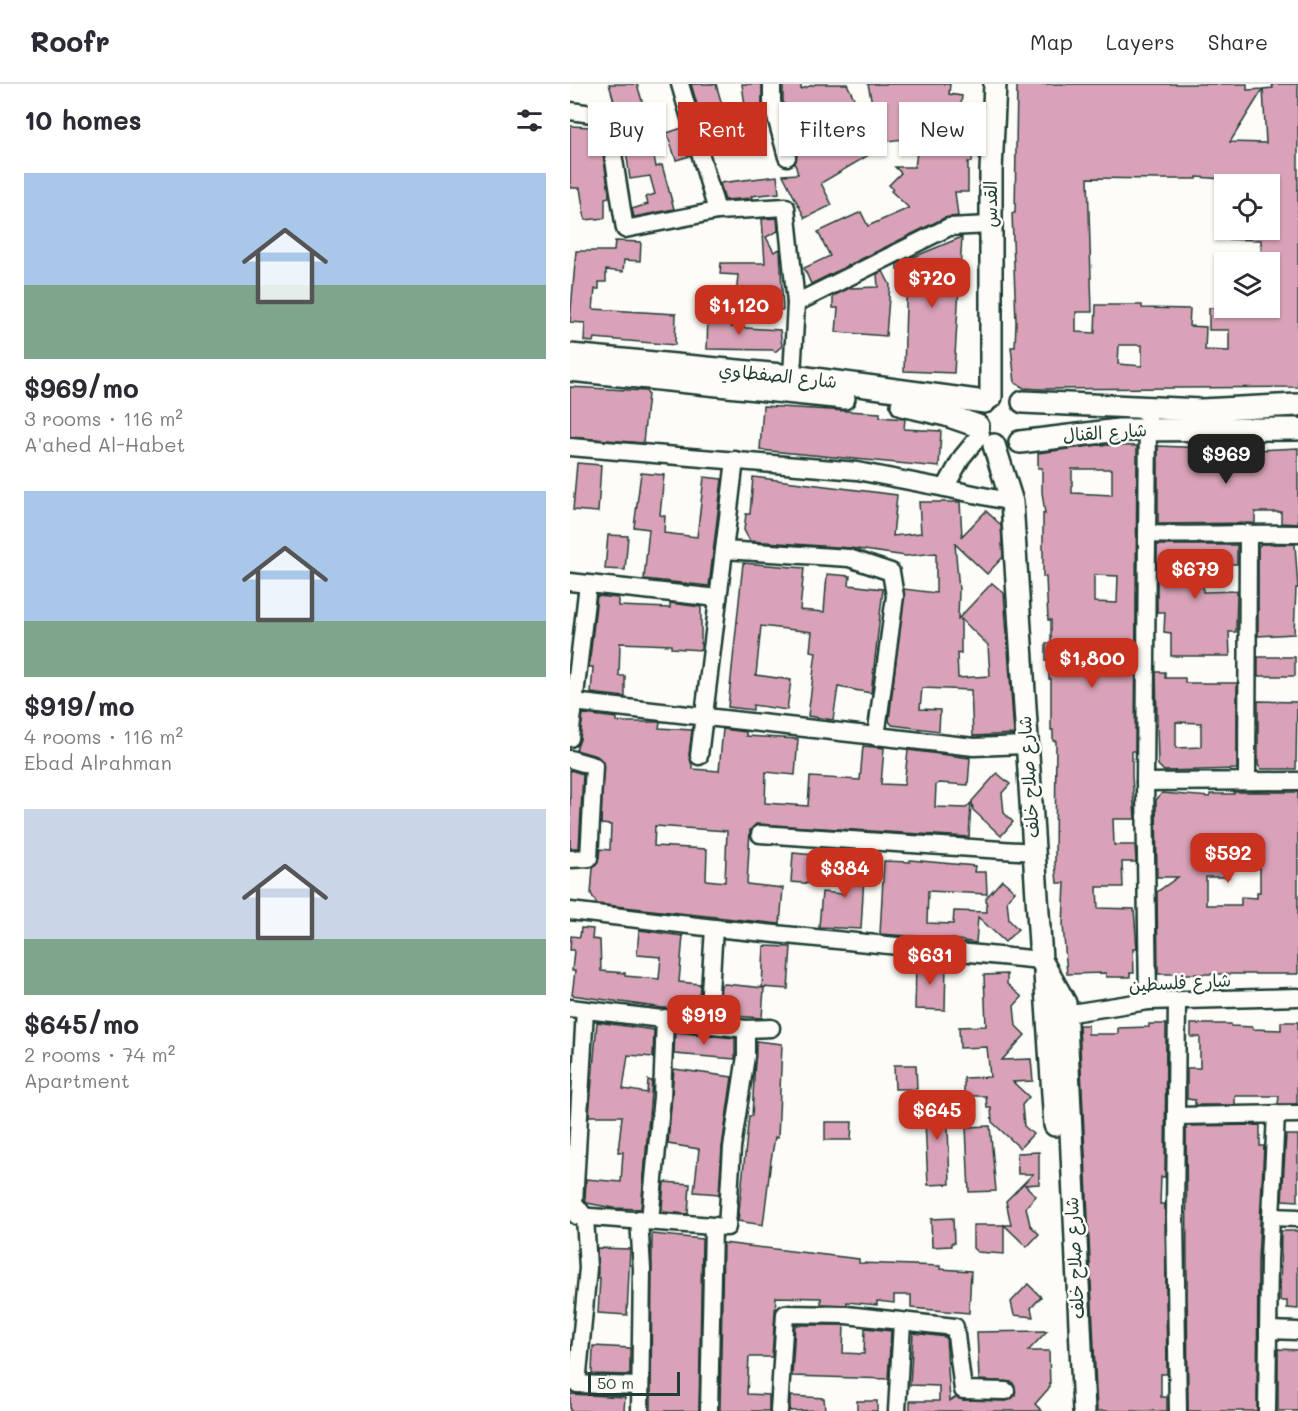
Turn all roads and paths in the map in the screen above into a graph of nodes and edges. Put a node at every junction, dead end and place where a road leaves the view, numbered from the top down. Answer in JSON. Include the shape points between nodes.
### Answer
{"nodes":[{"id":1,"x":680,"y":84,"type":"edge"},
{"id":2,"x":772,"y":84,"type":"edge"},
{"id":3,"x":995,"y":84,"type":"edge"},
{"id":4,"x":570,"y":111,"type":"edge"},
{"id":5,"x":787,"y":158,"type":"dead end"},
{"id":6,"x":717,"y":211,"type":"junction"},
{"id":7,"x":990,"y":225,"type":"junction"},
{"id":8,"x":796,"y":303,"type":"junction"},
{"id":9,"x":570,"y":355,"type":"edge"},
{"id":10,"x":570,"y":370,"type":"edge"},
{"id":11,"x":792,"y":376,"type":"junction"},
{"id":12,"x":988,"y":400,"type":"junction"},
{"id":13,"x":1023,"y":402,"type":"junction"},
{"id":14,"x":1298,"y":405,"type":"edge"},
{"id":15,"x":1148,"y":419,"type":"junction"},
{"id":16,"x":1298,"y":429,"type":"edge"},
{"id":17,"x":984,"y":435,"type":"junction"},
{"id":18,"x":1020,"y":442,"type":"junction"},
{"id":19,"x":570,"y":447,"type":"edge"},
{"id":20,"x":735,"y":460,"type":"junction"},
{"id":21,"x":945,"y":488,"type":"junction"},
{"id":22,"x":1012,"y":502,"type":"junction"},
{"id":23,"x":1248,"y":533,"type":"junction"},
{"id":24,"x":1147,"y":534,"type":"junction"},
{"id":25,"x":1298,"y":534,"type":"edge"},
{"id":26,"x":724,"y":550,"type":"junction"},
{"id":27,"x":570,"y":582,"type":"edge"},
{"id":28,"x":588,"y":584,"type":"junction"},
{"id":29,"x":718,"y":598,"type":"junction"},
{"id":30,"x":573,"y":702,"type":"junction"},
{"id":31,"x":704,"y":718,"type":"junction"},
{"id":32,"x":876,"y":736,"type":"junction"},
{"id":33,"x":570,"y":738,"type":"edge"},
{"id":34,"x":1027,"y":745,"type":"junction"},
{"id":35,"x":699,"y":756,"type":"dead end"},
{"id":36,"x":570,"y":759,"type":"edge"},
{"id":37,"x":1247,"y":780,"type":"junction"},
{"id":38,"x":1298,"y":781,"type":"edge"},
{"id":39,"x":1145,"y":782,"type":"junction"},
{"id":40,"x":760,"y":834,"type":"dead end"},
{"id":41,"x":1034,"y":852,"type":"junction"},
{"id":42,"x":570,"y":859,"type":"edge"},
{"id":43,"x":570,"y":911,"type":"edge"},
{"id":44,"x":714,"y":928,"type":"junction"},
{"id":45,"x":1042,"y":963,"type":"junction"},
{"id":46,"x":1298,"y":998,"type":"edge"},
{"id":47,"x":1148,"y":1001,"type":"junction"},
{"id":48,"x":1177,"y":1001,"type":"junction"},
{"id":49,"x":578,"y":1009,"type":"edge"},
{"id":50,"x":1065,"y":1014,"type":"junction"},
{"id":51,"x":665,"y":1018,"type":"junction"},
{"id":52,"x":708,"y":1023,"type":"junction"},
{"id":53,"x":771,"y":1028,"type":"dead end"},
{"id":54,"x":746,"y":1029,"type":"junction"},
{"id":55,"x":1276,"y":1114,"type":"junction"},
{"id":56,"x":1298,"y":1114,"type":"edge"},
{"id":57,"x":1176,"y":1116,"type":"junction"},
{"id":58,"x":578,"y":1216,"type":"edge"},
{"id":59,"x":1271,"y":1217,"type":"junction"},
{"id":60,"x":1298,"y":1218,"type":"edge"},
{"id":61,"x":644,"y":1220,"type":"junction"},
{"id":62,"x":713,"y":1227,"type":"junction"},
{"id":63,"x":902,"y":1322,"type":"junction"},
{"id":64,"x":1268,"y":1330,"type":"junction"},
{"id":65,"x":1298,"y":1331,"type":"edge"},
{"id":66,"x":639,"y":1386,"type":"junction"},
{"id":67,"x":1006,"y":1391,"type":"dead end"},
{"id":68,"x":640,"y":1411,"type":"edge"},
{"id":69,"x":709,"y":1411,"type":"edge"},
{"id":70,"x":779,"y":1411,"type":"edge"},
{"id":71,"x":897,"y":1411,"type":"edge"},
{"id":72,"x":1074,"y":1411,"type":"edge"},
{"id":73,"x":1084,"y":1411,"type":"edge"},
{"id":74,"x":1178,"y":1411,"type":"edge"},
{"id":75,"x":1267,"y":1411,"type":"edge"}],
"edges":[{"from":1,"to":6,"type":"street"},
{"from":2,"to":5,"type":"street","via":[[772,102]]},
{"from":3,"to":7,"type":"main road","name":"القدس"},
{"from":4,"to":6,"type":"street","via":[[607,116],[625,229]]},
{"from":6,"to":8,"type":"street","via":[[786,207]]},
{"from":7,"to":8,"type":"street","via":[[949,227]]},
{"from":7,"to":12,"type":"main road","name":"القدس"},
{"from":8,"to":11,"type":"street"},
{"from":9,"to":11,"type":"main road","name":"شارع الصفطاوي"},
{"from":10,"to":17,"type":"main road","name":"شارع الصفطاوي","via":[[913,407]]},
{"from":11,"to":12,"type":"main road","name":"شارع الصفطاوي"},
{"from":12,"to":13,"type":"main road","via":[[1008,394]]},
{"from":12,"to":17,"type":"main road","via":[[980,409]]},
{"from":13,"to":15,"type":"main road","name":"شارع القنال"},
{"from":13,"to":18,"type":"main road","via":[[1031,418]]},
{"from":14,"to":15,"type":"main road","name":"شارع القنال","via":[[1200,410]]},
{"from":15,"to":16,"type":"main road","name":"شارع القنال"},
{"from":15,"to":18,"type":"main road","name":"شارع القنال"},
{"from":15,"to":24,"type":"street"},
{"from":17,"to":18,"type":"main road","via":[[1012,446]]},
{"from":17,"to":21,"type":"street","via":[[962,458]]},
{"from":17,"to":22,"type":"main road","name":"شارع صلاح خلف"},
{"from":19,"to":20,"type":"street"},
{"from":20,"to":21,"type":"street","via":[[856,471]]},
{"from":20,"to":26,"type":"street"},
{"from":21,"to":22,"type":"street"},
{"from":22,"to":34,"type":"main road","name":"شارع صلاح خلف"},
{"from":23,"to":24,"type":"street"},
{"from":23,"to":25,"type":"street"},
{"from":23,"to":37,"type":"street"},
{"from":24,"to":39,"type":"street"},
{"from":26,"to":29,"type":"street"},
{"from":26,"to":32,"type":"street","via":[[849,558],[891,573],[895,596]]},
{"from":27,"to":28,"type":"street"},
{"from":28,"to":29,"type":"street"},
{"from":28,"to":30,"type":"street"},
{"from":29,"to":31,"type":"street"},
{"from":30,"to":31,"type":"street"},
{"from":30,"to":33,"type":"street"},
{"from":31,"to":32,"type":"street"},
{"from":31,"to":35,"type":"street"},
{"from":32,"to":34,"type":"street","via":[[974,747]]},
{"from":34,"to":41,"type":"main road","name":"شارع صلاح خلف"},
{"from":36,"to":42,"type":"street","via":[[594,766],[589,858]]},
{"from":37,"to":38,"type":"street"},
{"from":37,"to":39,"type":"street"},
{"from":39,"to":47,"type":"street"},
{"from":40,"to":41,"type":"street"},
{"from":41,"to":45,"type":"main road","name":"شارع صلاح خلف"},
{"from":43,"to":44,"type":"street"},
{"from":44,"to":45,"type":"street"},
{"from":44,"to":52,"type":"street"},
{"from":45,"to":50,"type":"main road","name":"شارع صلاح خلف","via":[[1065,1004]]},
{"from":45,"to":72,"type":"main road","name":"شارع صلاح خلف"},
{"from":46,"to":48,"type":"street","name":"شارع فلسطين"},
{"from":47,"to":48,"type":"street","name":"شارع فلسطين"},
{"from":47,"to":50,"type":"street","name":"شارع فلسطين"},
{"from":48,"to":57,"type":"street"},
{"from":49,"to":51,"type":"street"},
{"from":49,"to":58,"type":"street","via":[[574,1203]]},
{"from":50,"to":73,"type":"main road","name":"شارع صلاح خلف"},
{"from":51,"to":52,"type":"street"},
{"from":51,"to":61,"type":"street","via":[[662,1097]]},
{"from":52,"to":54,"type":"street"},
{"from":53,"to":54,"type":"street"},
{"from":54,"to":62,"type":"street","via":[[727,1227]]},
{"from":55,"to":56,"type":"street"},
{"from":55,"to":57,"type":"street"},
{"from":55,"to":59,"type":"street"},
{"from":57,"to":74,"type":"street"},
{"from":58,"to":61,"type":"street"},
{"from":58,"to":66,"type":"street","via":[[588,1268],[577,1384]]},
{"from":59,"to":60,"type":"street"},
{"from":59,"to":64,"type":"street"},
{"from":61,"to":62,"type":"street"},
{"from":61,"to":66,"type":"street"},
{"from":62,"to":69,"type":"street"},
{"from":63,"to":67,"type":"street","via":[[955,1327],[963,1390]]},
{"from":63,"to":70,"type":"street","via":[[846,1315],[785,1314]]},
{"from":63,"to":71,"type":"street"},
{"from":64,"to":65,"type":"street"},
{"from":64,"to":75,"type":"street"},
{"from":66,"to":68,"type":"street"}]}
